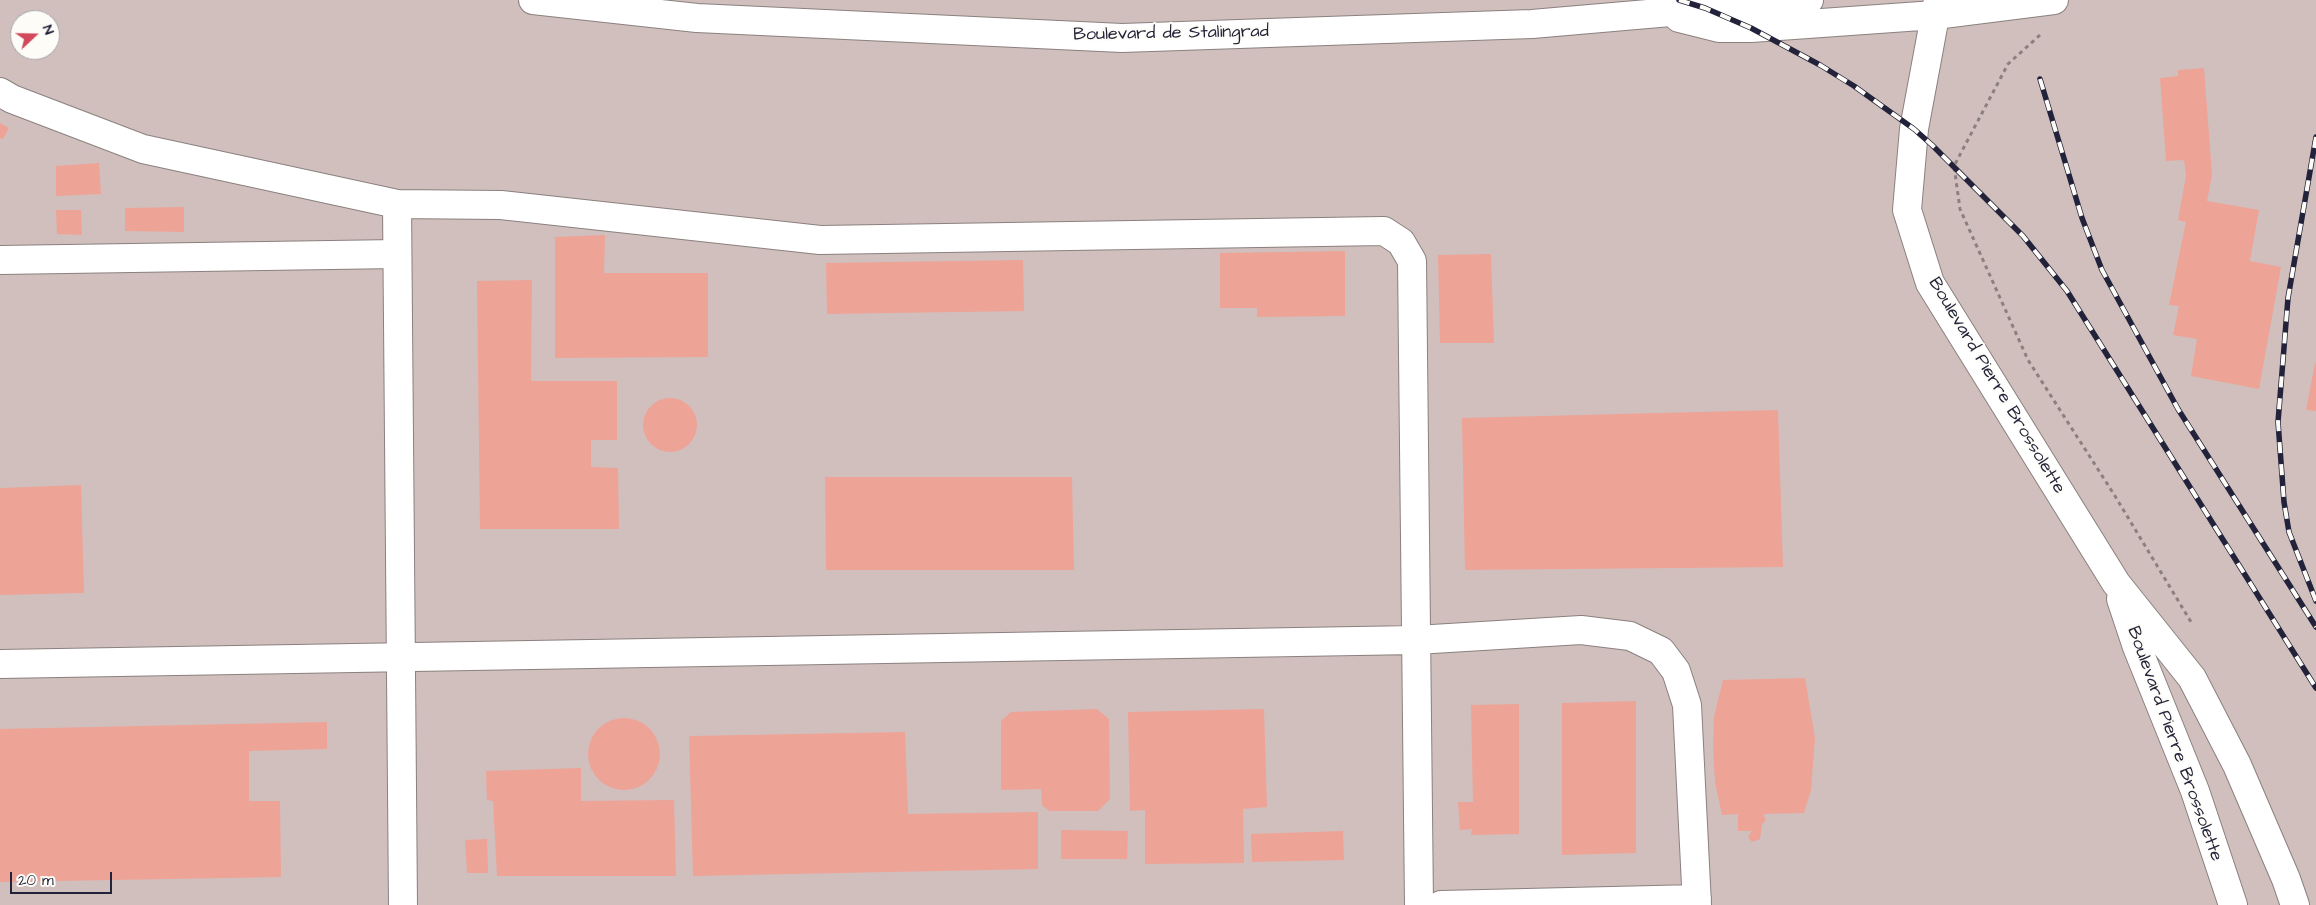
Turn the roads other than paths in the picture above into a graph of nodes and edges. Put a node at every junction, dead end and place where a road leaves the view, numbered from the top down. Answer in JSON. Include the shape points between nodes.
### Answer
{"nodes":[{"id":1,"x":533,"y":0,"type":"edge"},
{"id":2,"x":1809,"y":0,"type":"edge"},
{"id":3,"x":2054,"y":0,"type":"edge"},
{"id":4,"x":1667,"y":6,"type":"edge"},
{"id":5,"x":1937,"y":8,"type":"edge"},
{"id":6,"x":0,"y":92,"type":"edge"},
{"id":7,"x":397,"y":204,"type":"junction"},
{"id":8,"x":398,"y":254,"type":"junction"},
{"id":9,"x":0,"y":260,"type":"edge"},
{"id":10,"x":2116,"y":583,"type":"junction"},
{"id":11,"x":1416,"y":640,"type":"junction"},
{"id":12,"x":400,"y":658,"type":"junction"},
{"id":13,"x":0,"y":664,"type":"edge"},
{"id":14,"x":1697,"y":902,"type":"edge"},
{"id":15,"x":403,"y":905,"type":"edge"},
{"id":16,"x":1419,"y":905,"type":"edge"},
{"id":17,"x":1441,"y":905,"type":"edge"},
{"id":18,"x":2232,"y":905,"type":"edge"},
{"id":19,"x":2294,"y":905,"type":"edge"}],
"edges":[{"from":1,"to":4,"type":"main road","name":"Boulevard de Stalingrad","via":[[697,18],[1122,38],[1532,24]]},
{"from":2,"to":4,"type":"main road","name":"Boulevard de Stalingrad"},
{"from":3,"to":5,"type":"main road"},
{"from":4,"to":5,"type":"main road","via":[[1719,28],[1751,28]]},
{"from":5,"to":10,"type":"main road","name":"Boulevard Pierre Brossolette","via":[[1914,130],[1906,210],[1930,283]]},
{"from":6,"to":7,"type":"main road","via":[[143,149]]},
{"from":7,"to":8,"type":"main road"},
{"from":7,"to":11,"type":"main road","via":[[501,204],[820,240],[1384,231],[1401,242],[1412,261]]},
{"from":8,"to":9,"type":"main road"},
{"from":8,"to":12,"type":"main road"},
{"from":10,"to":18,"type":"main road","name":"Boulevard Pierre Brossolette","via":[[2137,647],[2195,791]]},
{"from":10,"to":19,"type":"main road","name":"Boulevard Pierre Brossolette","via":[[2192,678],[2237,766]]},
{"from":11,"to":12,"type":"main road"},
{"from":11,"to":14,"type":"main road","via":[[1581,630],[1630,636],[1661,651],[1676,671],[1687,705]]},
{"from":11,"to":16,"type":"main road"},
{"from":12,"to":13,"type":"main road"},
{"from":12,"to":15,"type":"main road"},
{"from":14,"to":17,"type":"main road"}]}
